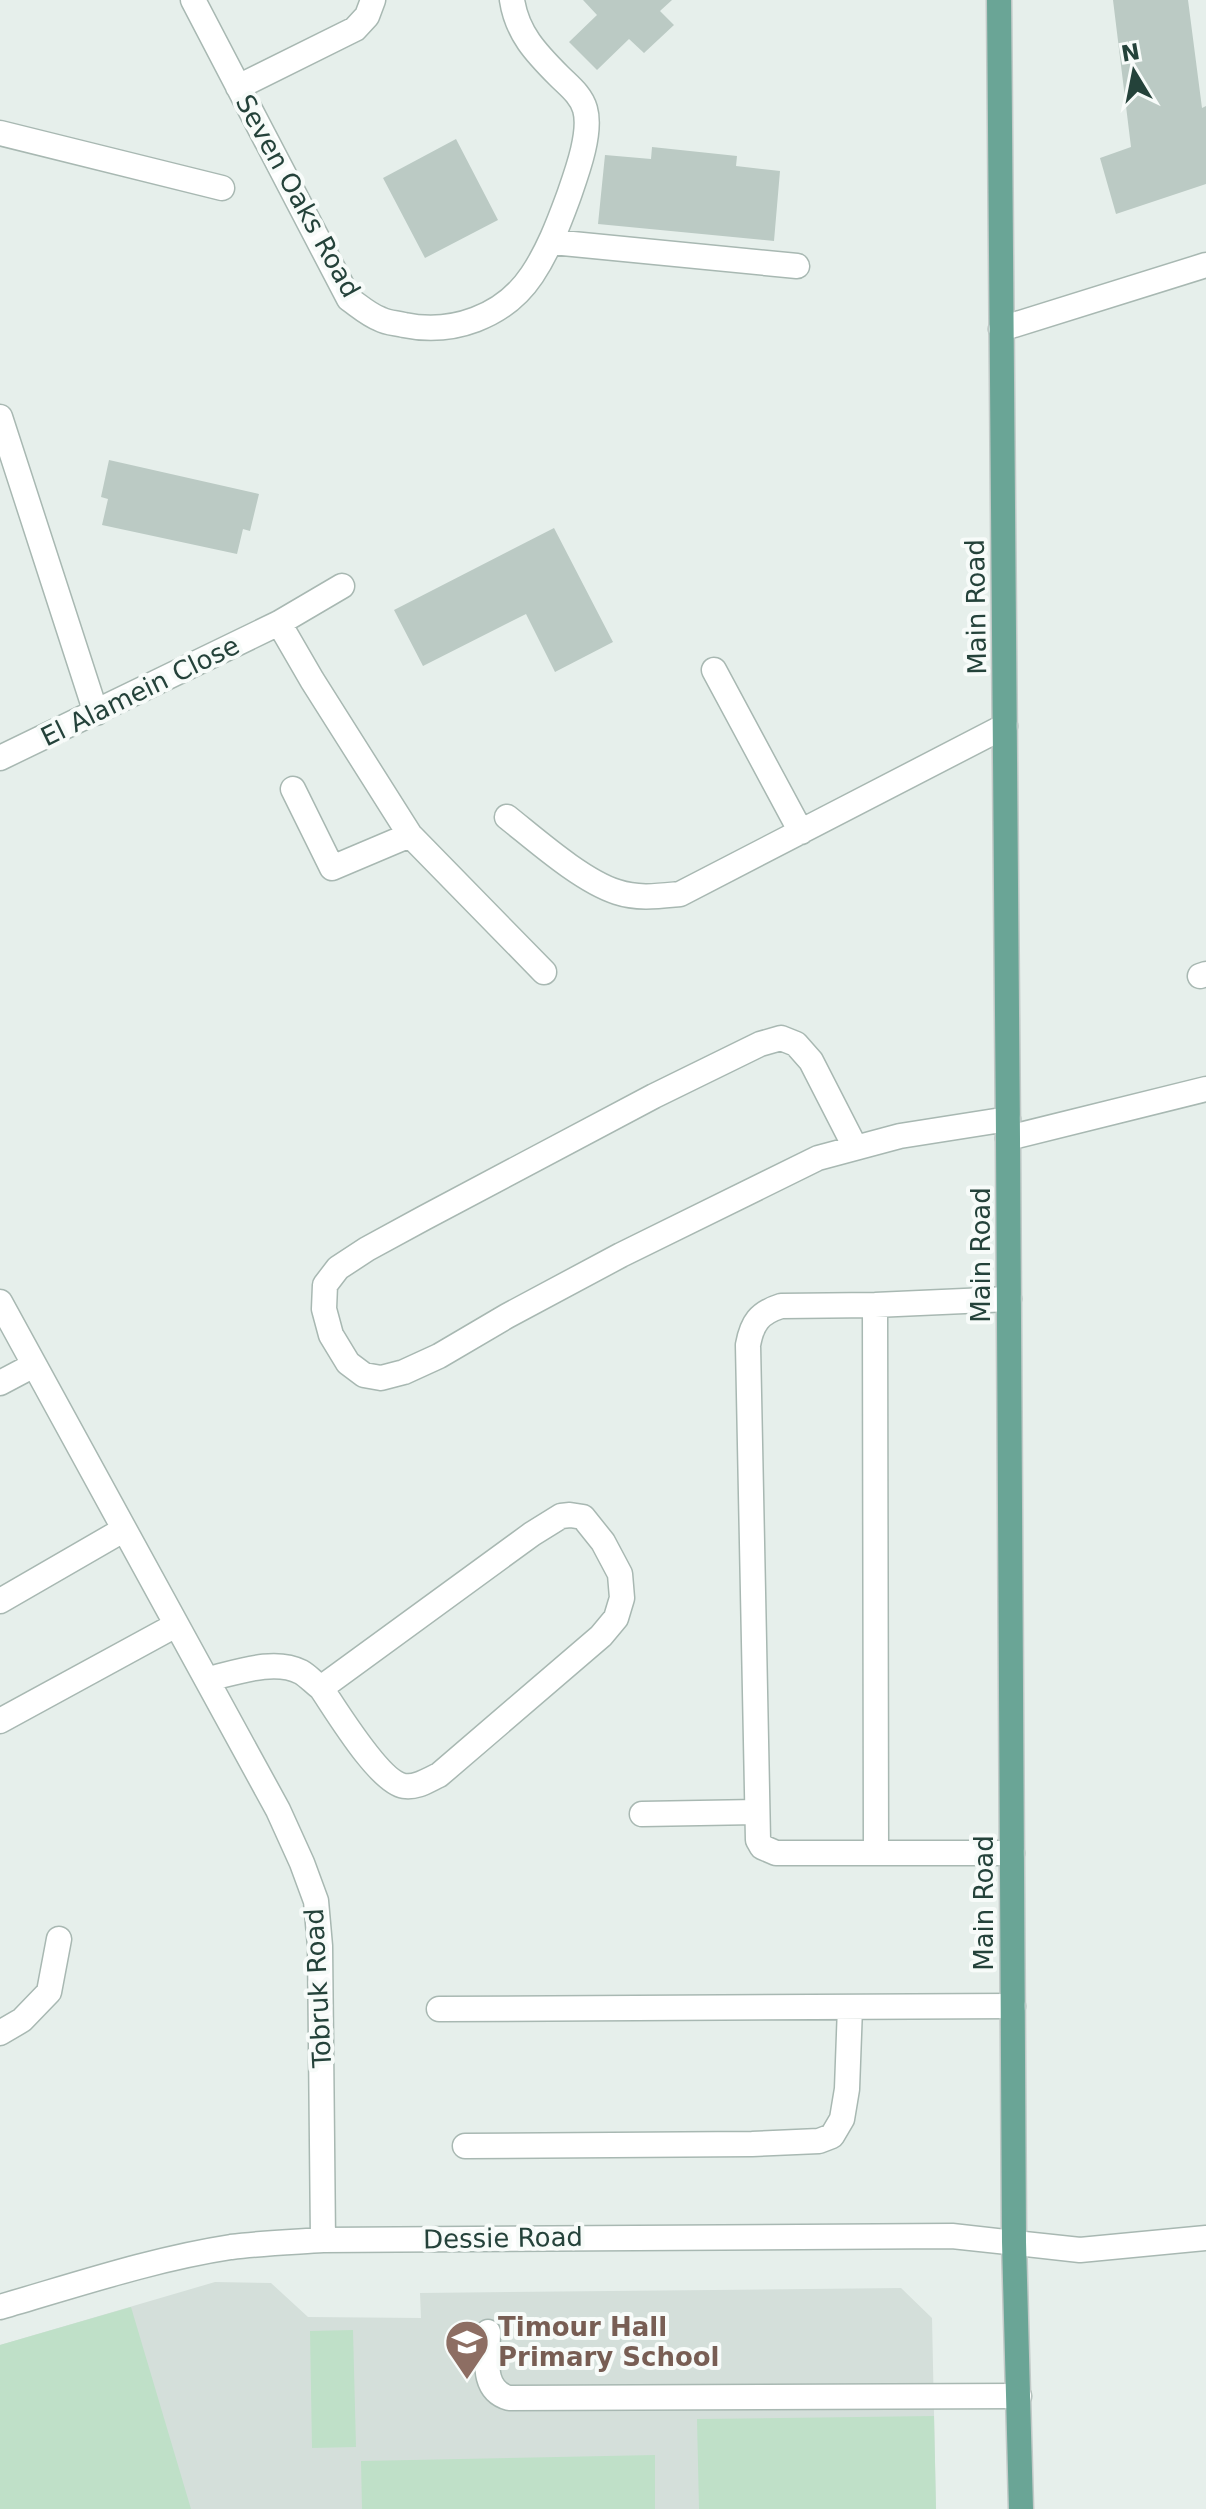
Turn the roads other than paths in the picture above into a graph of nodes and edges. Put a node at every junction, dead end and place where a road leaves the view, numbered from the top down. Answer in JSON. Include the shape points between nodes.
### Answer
{"nodes":[{"id":1,"x":193,"y":0,"type":"edge"},
{"id":2,"x":373,"y":0,"type":"edge"},
{"id":3,"x":512,"y":0,"type":"edge"},
{"id":4,"x":999,"y":0,"type":"edge"},
{"id":5,"x":238,"y":87,"type":"junction"},
{"id":6,"x":0,"y":133,"type":"edge"},
{"id":7,"x":222,"y":188,"type":"dead end"},
{"id":8,"x":552,"y":242,"type":"junction"},
{"id":9,"x":1206,"y":265,"type":"edge"},
{"id":10,"x":797,"y":266,"type":"dead end"},
{"id":11,"x":1001,"y":329,"type":"junction"},
{"id":12,"x":0,"y":417,"type":"edge"},
{"id":13,"x":11,"y":489,"type":"edge"},
{"id":14,"x":342,"y":586,"type":"dead end"},
{"id":15,"x":279,"y":623,"type":"junction"},
{"id":16,"x":714,"y":670,"type":"dead end"},
{"id":17,"x":96,"y":713,"type":"junction"},
{"id":18,"x":1005,"y":726,"type":"junction"},
{"id":19,"x":0,"y":758,"type":"edge"},
{"id":20,"x":293,"y":789,"type":"dead end"},
{"id":21,"x":507,"y":817,"type":"dead end"},
{"id":22,"x":801,"y":832,"type":"junction"},
{"id":23,"x":410,"y":835,"type":"junction"},
{"id":24,"x":544,"y":972,"type":"dead end"},
{"id":25,"x":1206,"y":1089,"type":"edge"},
{"id":26,"x":1008,"y":1129,"type":"junction"},
{"id":27,"x":855,"y":1147,"type":"junction"},
{"id":28,"x":1009,"y":1299,"type":"junction"},
{"id":29,"x":0,"y":1302,"type":"edge"},
{"id":30,"x":875,"y":1305,"type":"junction"},
{"id":31,"x":34,"y":1365,"type":"junction"},
{"id":32,"x":0,"y":1383,"type":"edge"},
{"id":33,"x":123,"y":1530,"type":"junction"},
{"id":34,"x":0,"y":1601,"type":"edge"},
{"id":35,"x":176,"y":1625,"type":"junction"},
{"id":36,"x":208,"y":1679,"type":"junction"},
{"id":37,"x":321,"y":1688,"type":"junction"},
{"id":38,"x":0,"y":1721,"type":"edge"},
{"id":39,"x":757,"y":1812,"type":"junction"},
{"id":40,"x":642,"y":1814,"type":"dead end"},
{"id":41,"x":876,"y":1852,"type":"junction"},
{"id":42,"x":1012,"y":1853,"type":"junction"},
{"id":43,"x":59,"y":1939,"type":"dead end"},
{"id":44,"x":1013,"y":2006,"type":"junction"},
{"id":45,"x":850,"y":2007,"type":"junction"},
{"id":46,"x":439,"y":2009,"type":"dead end"},
{"id":47,"x":0,"y":2033,"type":"edge"},
{"id":48,"x":465,"y":2146,"type":"dead end"},
{"id":49,"x":1206,"y":2238,"type":"edge"},
{"id":50,"x":323,"y":2240,"type":"junction"},
{"id":51,"x":1014,"y":2242,"type":"junction"},
{"id":52,"x":0,"y":2307,"type":"edge"},
{"id":53,"x":488,"y":2332,"type":"dead end"},
{"id":54,"x":1019,"y":2396,"type":"junction"},
{"id":55,"x":1021,"y":2509,"type":"edge"}],
"edges":[{"from":1,"to":5,"type":"street","name":"Seven Oaks Road"},
{"from":2,"to":5,"type":"street","via":[[355,29]]},
{"from":3,"to":8,"type":"street","name":"Seven Oaks Road","via":[[516,21],[538,54],[578,94],[586,111],[576,176]]},
{"from":4,"to":11,"type":"main road","name":"Main Road"},
{"from":5,"to":8,"type":"street","name":"Seven Oaks Road","via":[[349,299],[381,320],[449,327],[481,319],[505,305],[530,278]]},
{"from":6,"to":7,"type":"street"},
{"from":8,"to":10,"type":"street"},
{"from":9,"to":11,"type":"street"},
{"from":11,"to":18,"type":"main road","name":"Main Road"},
{"from":12,"to":13,"type":"street"},
{"from":13,"to":17,"type":"street"},
{"from":14,"to":15,"type":"street","name":"El Alamein Close"},
{"from":15,"to":17,"type":"street","name":"El Alamein Close"},
{"from":15,"to":23,"type":"street"},
{"from":16,"to":22,"type":"street"},
{"from":17,"to":19,"type":"street","name":"El Alamein Close"},
{"from":18,"to":22,"type":"street"},
{"from":18,"to":26,"type":"main road","name":"Main Road"},
{"from":20,"to":23,"type":"street","via":[[332,868]]},
{"from":21,"to":22,"type":"street","via":[[584,874],[616,892],[648,897],[680,894]]},
{"from":23,"to":24,"type":"street"},
{"from":25,"to":26,"type":"street"},
{"from":26,"to":27,"type":"street","via":[[900,1136]]},
{"from":26,"to":28,"type":"main road","name":"Main Road"},
{"from":27,"to":27,"type":"street","via":[[811,1061],[796,1044],[781,1038],[760,1044],[412,1224],[338,1268],[325,1285],[331,1335],[348,1363],[364,1375],[381,1378],[404,1372],[673,1229],[818,1158]]},
{"from":28,"to":30,"type":"street"},
{"from":28,"to":42,"type":"main road","name":"Main Road"},
{"from":29,"to":31,"type":"street","name":"Tobruk Road"},
{"from":30,"to":39,"type":"street","via":[[781,1306],[757,1318],[751,1330]]},
{"from":30,"to":41,"type":"street"},
{"from":31,"to":32,"type":"street"},
{"from":31,"to":33,"type":"street","name":"Tobruk Road"},
{"from":33,"to":34,"type":"street"},
{"from":33,"to":35,"type":"street","name":"Tobruk Road"},
{"from":35,"to":36,"type":"street","name":"Tobruk Road"},
{"from":35,"to":38,"type":"street"},
{"from":36,"to":37,"type":"street","via":[[281,1667],[300,1672]]},
{"from":36,"to":50,"type":"street","name":"Tobruk Road","via":[[278,1810],[316,1901]]},
{"from":37,"to":37,"type":"street","via":[[388,1777],[402,1786],[418,1786],[439,1775],[601,1636],[616,1618],[622,1598],[620,1574],[583,1517],[561,1516]]},
{"from":39,"to":40,"type":"street"},
{"from":39,"to":41,"type":"street","via":[[758,1840],[768,1851]]},
{"from":41,"to":42,"type":"street"},
{"from":42,"to":44,"type":"main road","name":"Main Road"},
{"from":43,"to":47,"type":"street","via":[[49,1992],[22,2020]]},
{"from":44,"to":45,"type":"street"},
{"from":44,"to":51,"type":"main road","name":"Main Road"},
{"from":45,"to":46,"type":"street"},
{"from":45,"to":48,"type":"street","via":[[842,2119],[832,2136],[819,2141]]},
{"from":49,"to":51,"type":"street","name":"Dessie Road","via":[[1080,2250]]},
{"from":50,"to":51,"type":"street","name":"Dessie Road","via":[[952,2236]]},
{"from":50,"to":52,"type":"street","name":"Dessie Road","via":[[234,2247],[156,2262]]},
{"from":51,"to":54,"type":"main road","name":"Main Road"},
{"from":53,"to":54,"type":"street","via":[[492,2389],[509,2398]]},
{"from":54,"to":55,"type":"main road","name":"Main Road"}]}
